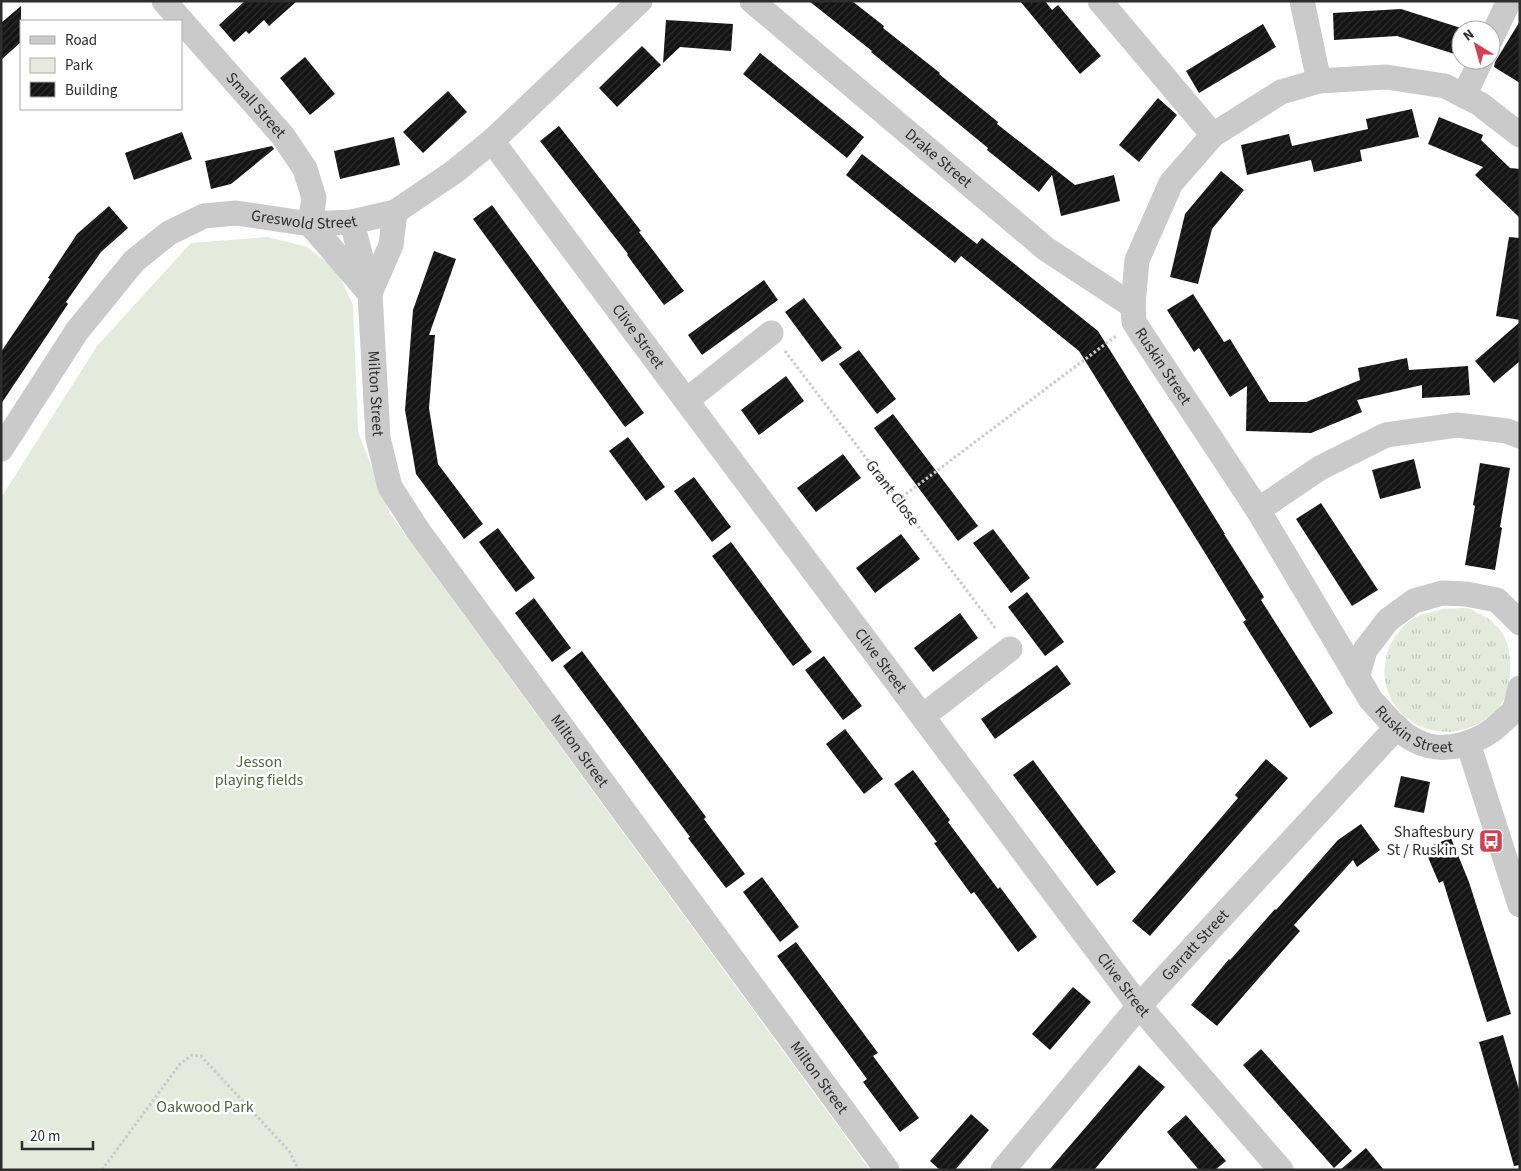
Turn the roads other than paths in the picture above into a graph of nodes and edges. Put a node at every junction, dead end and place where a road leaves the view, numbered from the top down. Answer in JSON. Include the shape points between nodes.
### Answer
{"nodes":[{"id":1,"x":640,"y":1,"type":"edge"},
{"id":2,"x":752,"y":1,"type":"edge"},
{"id":3,"x":1100,"y":1,"type":"edge"},
{"id":4,"x":1302,"y":1,"type":"edge"},
{"id":5,"x":1509,"y":1,"type":"edge"},
{"id":6,"x":173,"y":4,"type":"edge"},
{"id":7,"x":1500,"y":20,"type":"edge"},
{"id":8,"x":1476,"y":70,"type":"edge"},
{"id":9,"x":1319,"y":81,"type":"junction"},
{"id":10,"x":1464,"y":96,"type":"junction"},
{"id":11,"x":1213,"y":135,"type":"junction"},
{"id":12,"x":1520,"y":135,"type":"edge"},
{"id":13,"x":492,"y":141,"type":"junction"},
{"id":14,"x":395,"y":212,"type":"junction"},
{"id":15,"x":352,"y":222,"type":"junction"},
{"id":16,"x":310,"y":224,"type":"junction"},
{"id":17,"x":370,"y":293,"type":"junction"},
{"id":18,"x":1134,"y":314,"type":"junction"},
{"id":19,"x":771,"y":333,"type":"road end"},
{"id":20,"x":687,"y":400,"type":"junction"},
{"id":21,"x":1520,"y":436,"type":"edge"},
{"id":22,"x":1,"y":449,"type":"edge"},
{"id":23,"x":1258,"y":510,"type":"junction"},
{"id":24,"x":1520,"y":623,"type":"edge"},
{"id":25,"x":1010,"y":649,"type":"road end"},
{"id":26,"x":1357,"y":678,"type":"junction"},
{"id":27,"x":1520,"y":688,"type":"edge"},
{"id":28,"x":923,"y":716,"type":"junction"},
{"id":29,"x":1397,"y":726,"type":"junction"},
{"id":30,"x":1468,"y":743,"type":"junction"},
{"id":31,"x":1520,"y":906,"type":"edge"},
{"id":32,"x":1139,"y":1006,"type":"junction"},
{"id":33,"x":887,"y":1170,"type":"edge"},
{"id":34,"x":1003,"y":1170,"type":"edge"},
{"id":35,"x":1281,"y":1170,"type":"edge"}],
"edges":[{"from":1,"to":13,"type":"street","name":"Greswold Street"},
{"from":2,"to":18,"type":"street","name":"Drake Street","via":[[1046,249]]},
{"from":3,"to":11,"type":"street"},
{"from":4,"to":9,"type":"street"},
{"from":5,"to":7,"type":"street"},
{"from":6,"to":16,"type":"street","name":"Small Street","via":[[283,136],[305,169],[314,198]]},
{"from":8,"to":10,"type":"street"},
{"from":9,"to":10,"type":"street","name":"Ruskin Street","via":[[1386,76],[1445,86]]},
{"from":9,"to":11,"type":"street","name":"Ruskin Street","via":[[1281,92]]},
{"from":10,"to":12,"type":"street","name":"Ruskin Street","via":[[1480,104]]},
{"from":11,"to":18,"type":"street","name":"Ruskin Street","via":[[1171,183],[1137,260]]},
{"from":13,"to":14,"type":"street","name":"Greswold Street","via":[[454,172]]},
{"from":13,"to":20,"type":"street","name":"Clive Street"},
{"from":14,"to":15,"type":"street","name":"Greswold Street"},
{"from":14,"to":17,"type":"street","name":"Milton Street","via":[[391,245]]},
{"from":15,"to":16,"type":"street","name":"Greswold Street"},
{"from":15,"to":17,"type":"street","name":"Milton Street"},
{"from":16,"to":17,"type":"street"},
{"from":16,"to":22,"type":"street","name":"Greswold Street","via":[[236,213],[204,216],[169,233],[134,261],[76,331]]},
{"from":17,"to":33,"type":"street","name":"Milton Street","via":[[378,438],[390,487],[425,540]]},
{"from":18,"to":23,"type":"street","name":"Ruskin Street"},
{"from":19,"to":20,"type":"street"},
{"from":20,"to":28,"type":"street","name":"Clive Street"},
{"from":21,"to":23,"type":"street","via":[[1507,431],[1457,425],[1386,434],[1320,468]]},
{"from":23,"to":26,"type":"street","name":"Ruskin Street"},
{"from":24,"to":26,"type":"street","via":[[1497,600],[1466,594],[1442,594],[1414,601],[1388,620],[1365,650]]},
{"from":25,"to":28,"type":"street"},
{"from":26,"to":29,"type":"street","name":"Ruskin Street","via":[[1371,700]]},
{"from":27,"to":30,"type":"street","name":"Ruskin Street","via":[[1514,709],[1493,731]]},
{"from":28,"to":32,"type":"street","name":"Clive Street"},
{"from":29,"to":30,"type":"street","name":"Ruskin Street","via":[[1415,741],[1434,747]]},
{"from":29,"to":32,"type":"street","name":"Garratt Street"},
{"from":30,"to":31,"type":"street"},
{"from":32,"to":34,"type":"street","name":"Garratt Street"},
{"from":32,"to":35,"type":"street","name":"Clive Street"}]}
